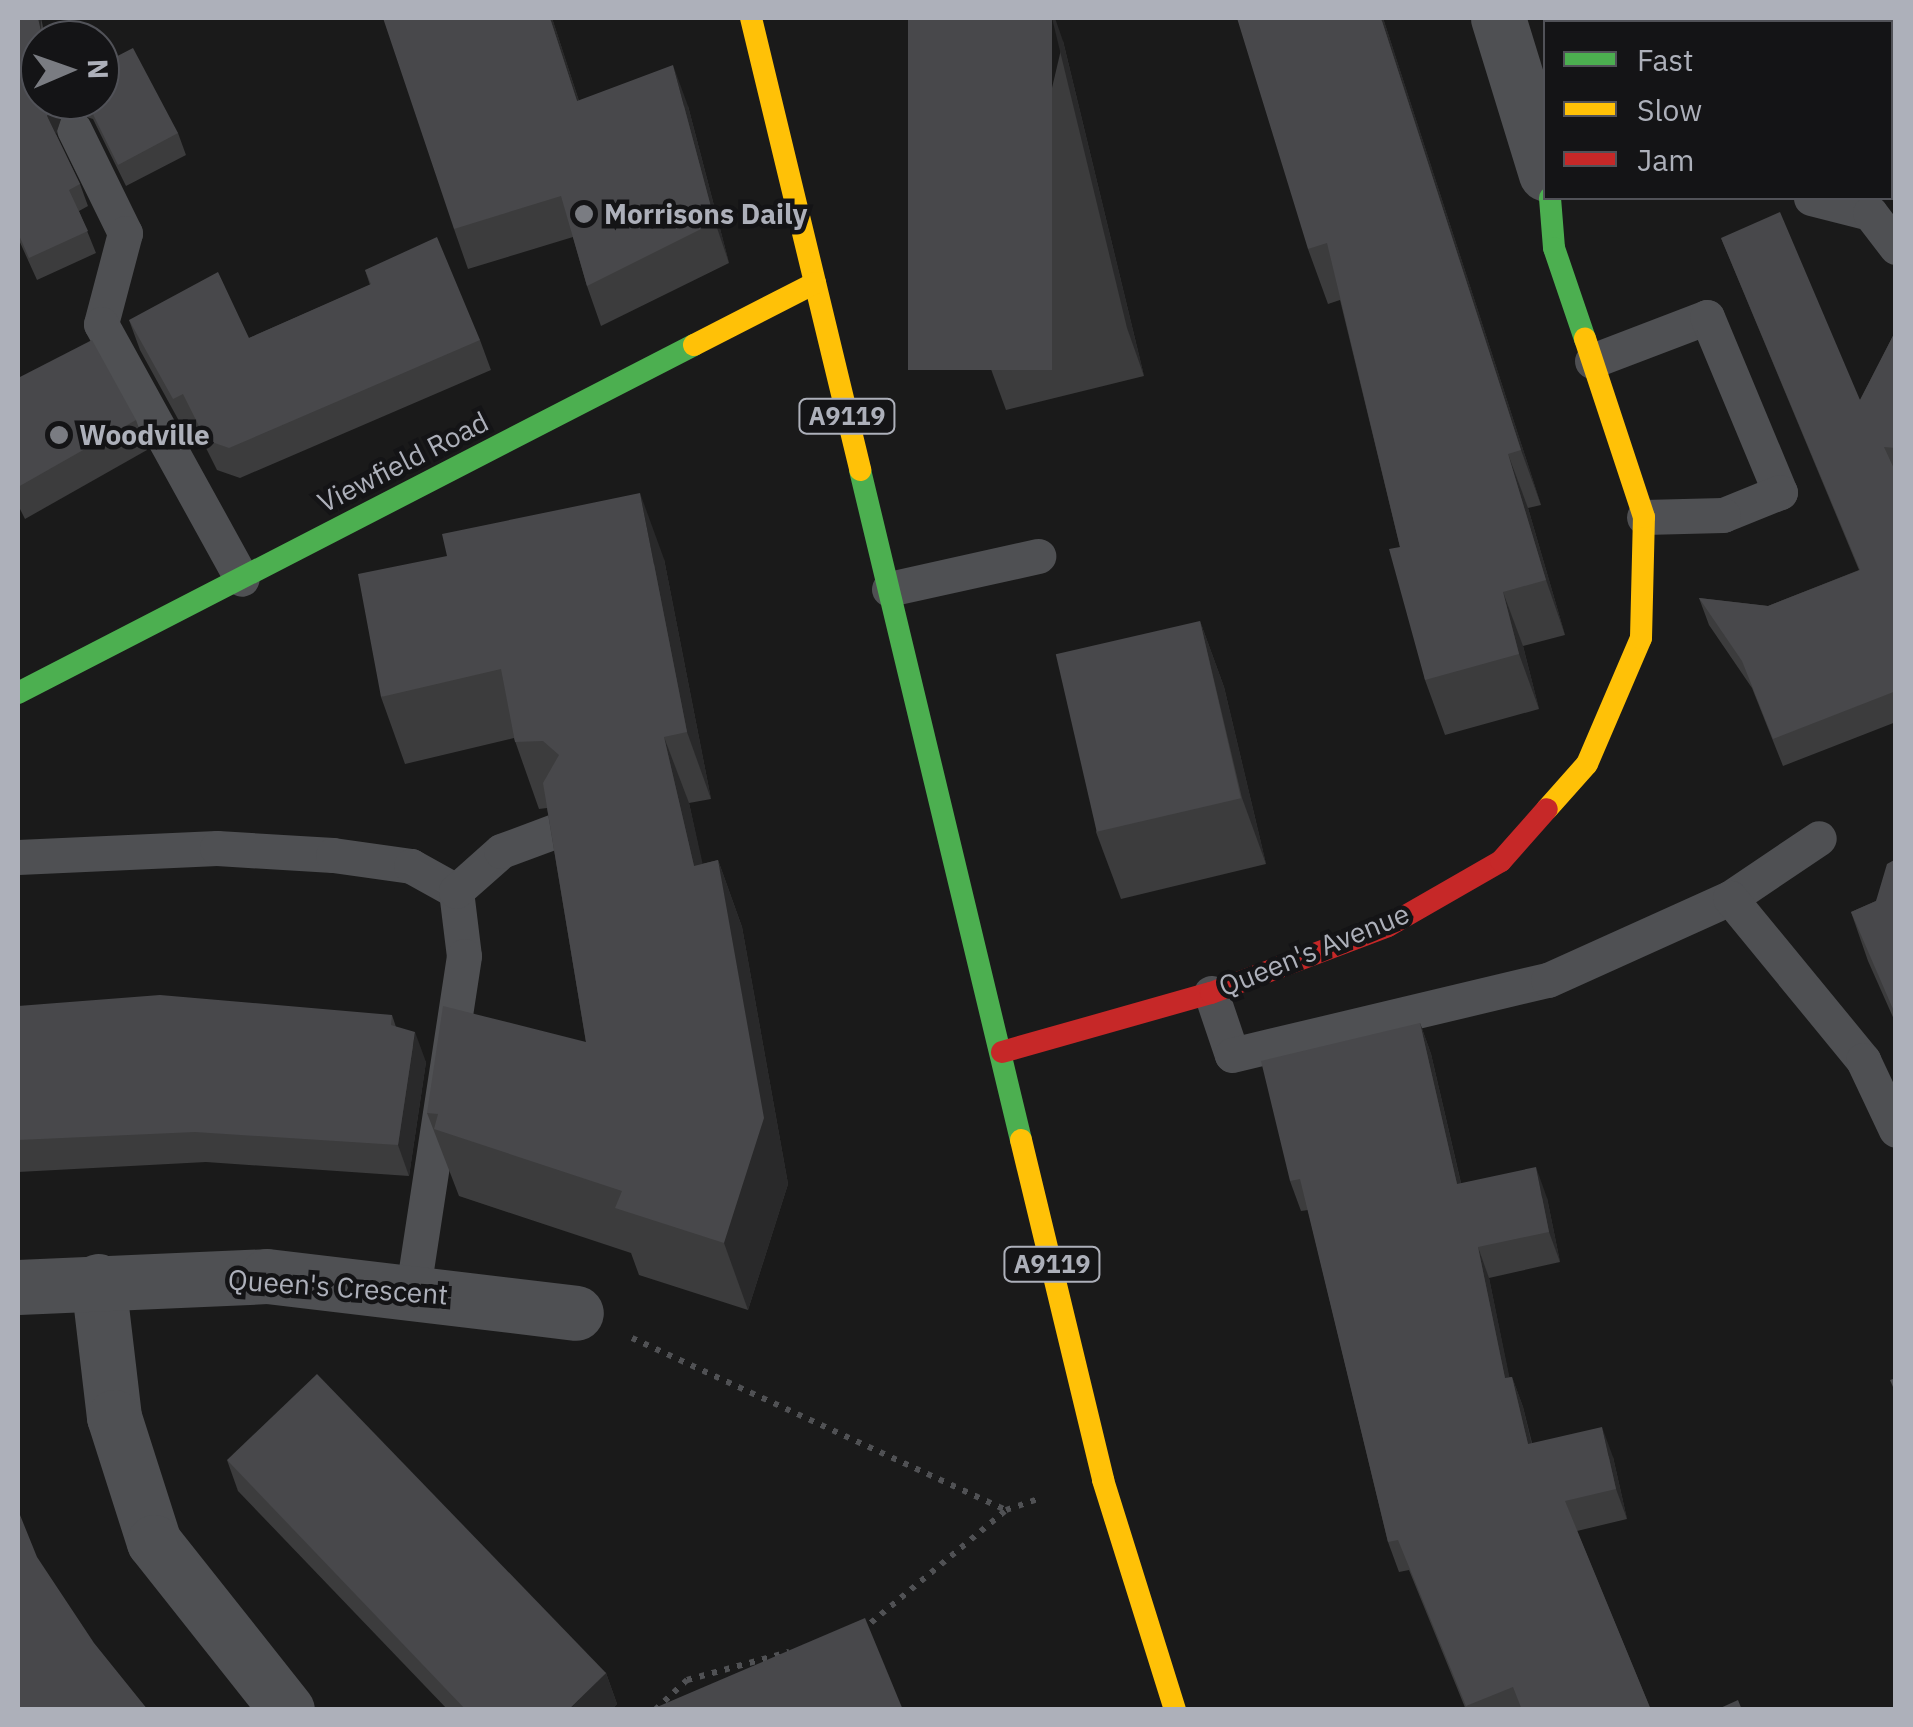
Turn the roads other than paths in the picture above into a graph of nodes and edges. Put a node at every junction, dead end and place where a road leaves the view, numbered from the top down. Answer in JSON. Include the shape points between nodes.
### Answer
{"nodes":[{"id":1,"x":751,"y":18,"type":"edge"},
{"id":2,"x":1498,"y":18,"type":"edge"},
{"id":3,"x":74,"y":129,"type":"dead end"},
{"id":4,"x":1543,"y":164,"type":"edge"},
{"id":5,"x":1550,"y":200,"type":"edge"},
{"id":6,"x":1819,"y":200,"type":"edge"},
{"id":7,"x":1896,"y":247,"type":"edge"},
{"id":8,"x":815,"y":283,"type":"junction"},
{"id":9,"x":1592,"y":361,"type":"junction"},
{"id":10,"x":1644,"y":517,"type":"junction"},
{"id":11,"x":1038,"y":556,"type":"dead end"},
{"id":12,"x":242,"y":579,"type":"junction"},
{"id":13,"x":889,"y":589,"type":"junction"},
{"id":14,"x":18,"y":693,"type":"edge"},
{"id":15,"x":563,"y":828,"type":"edge"},
{"id":16,"x":1819,"y":838,"type":"dead end"},
{"id":17,"x":18,"y":857,"type":"edge"},
{"id":18,"x":456,"y":891,"type":"junction"},
{"id":19,"x":1730,"y":898,"type":"junction"},
{"id":20,"x":1211,"y":993,"type":"junction"},
{"id":21,"x":1002,"y":1052,"type":"junction"},
{"id":22,"x":1896,"y":1130,"type":"edge"},
{"id":23,"x":98,"y":1281,"type":"junction"},
{"id":24,"x":18,"y":1287,"type":"edge"},
{"id":25,"x":413,"y":1288,"type":"junction"},
{"id":26,"x":576,"y":1313,"type":"road end"},
{"id":27,"x":287,"y":1710,"type":"edge"},
{"id":28,"x":1175,"y":1710,"type":"edge"}],
"edges":[{"from":1,"to":8,"type":"street","number":"A9119"},
{"from":2,"to":4,"type":"street"},
{"from":3,"to":12,"type":"lane","via":[[125,233],[101,324]]},
{"from":5,"to":9,"type":"street","name":"Queen's Avenue","via":[[1554,248]]},
{"from":6,"to":7,"type":"lane","via":[[1870,213]]},
{"from":8,"to":12,"type":"street","name":"Viewfield Road"},
{"from":8,"to":13,"type":"street","number":"A9119"},
{"from":9,"to":10,"type":"street","name":"Queen's Avenue"},
{"from":9,"to":10,"type":"lane","via":[[1707,317],[1780,492],[1722,515]]},
{"from":10,"to":20,"type":"street","name":"Queen's Avenue","via":[[1641,638],[1587,764],[1500,862],[1388,926]]},
{"from":11,"to":13,"type":"lane"},
{"from":12,"to":14,"type":"street","name":"Viewfield Road"},
{"from":13,"to":21,"type":"street","number":"A9119"},
{"from":15,"to":18,"type":"lane","via":[[502,851]]},
{"from":16,"to":19,"type":"lane"},
{"from":17,"to":18,"type":"lane","via":[[217,848],[333,856],[411,866]]},
{"from":18,"to":25,"type":"lane","via":[[464,956]]},
{"from":19,"to":20,"type":"lane","via":[[1548,980],[1232,1055]]},
{"from":19,"to":22,"type":"lane","via":[[1864,1060]]},
{"from":20,"to":21,"type":"street","name":"Queen's Avenue"},
{"from":21,"to":28,"type":"street","number":"A9119","via":[[1103,1480]]},
{"from":23,"to":24,"type":"street","name":"Queen's Crescent"},
{"from":23,"to":25,"type":"street","name":"Queen's Crescent","via":[[266,1276]]},
{"from":23,"to":27,"type":"street","via":[[114,1417],[154,1542]]},
{"from":25,"to":26,"type":"street","name":"Queen's Crescent"}]}
